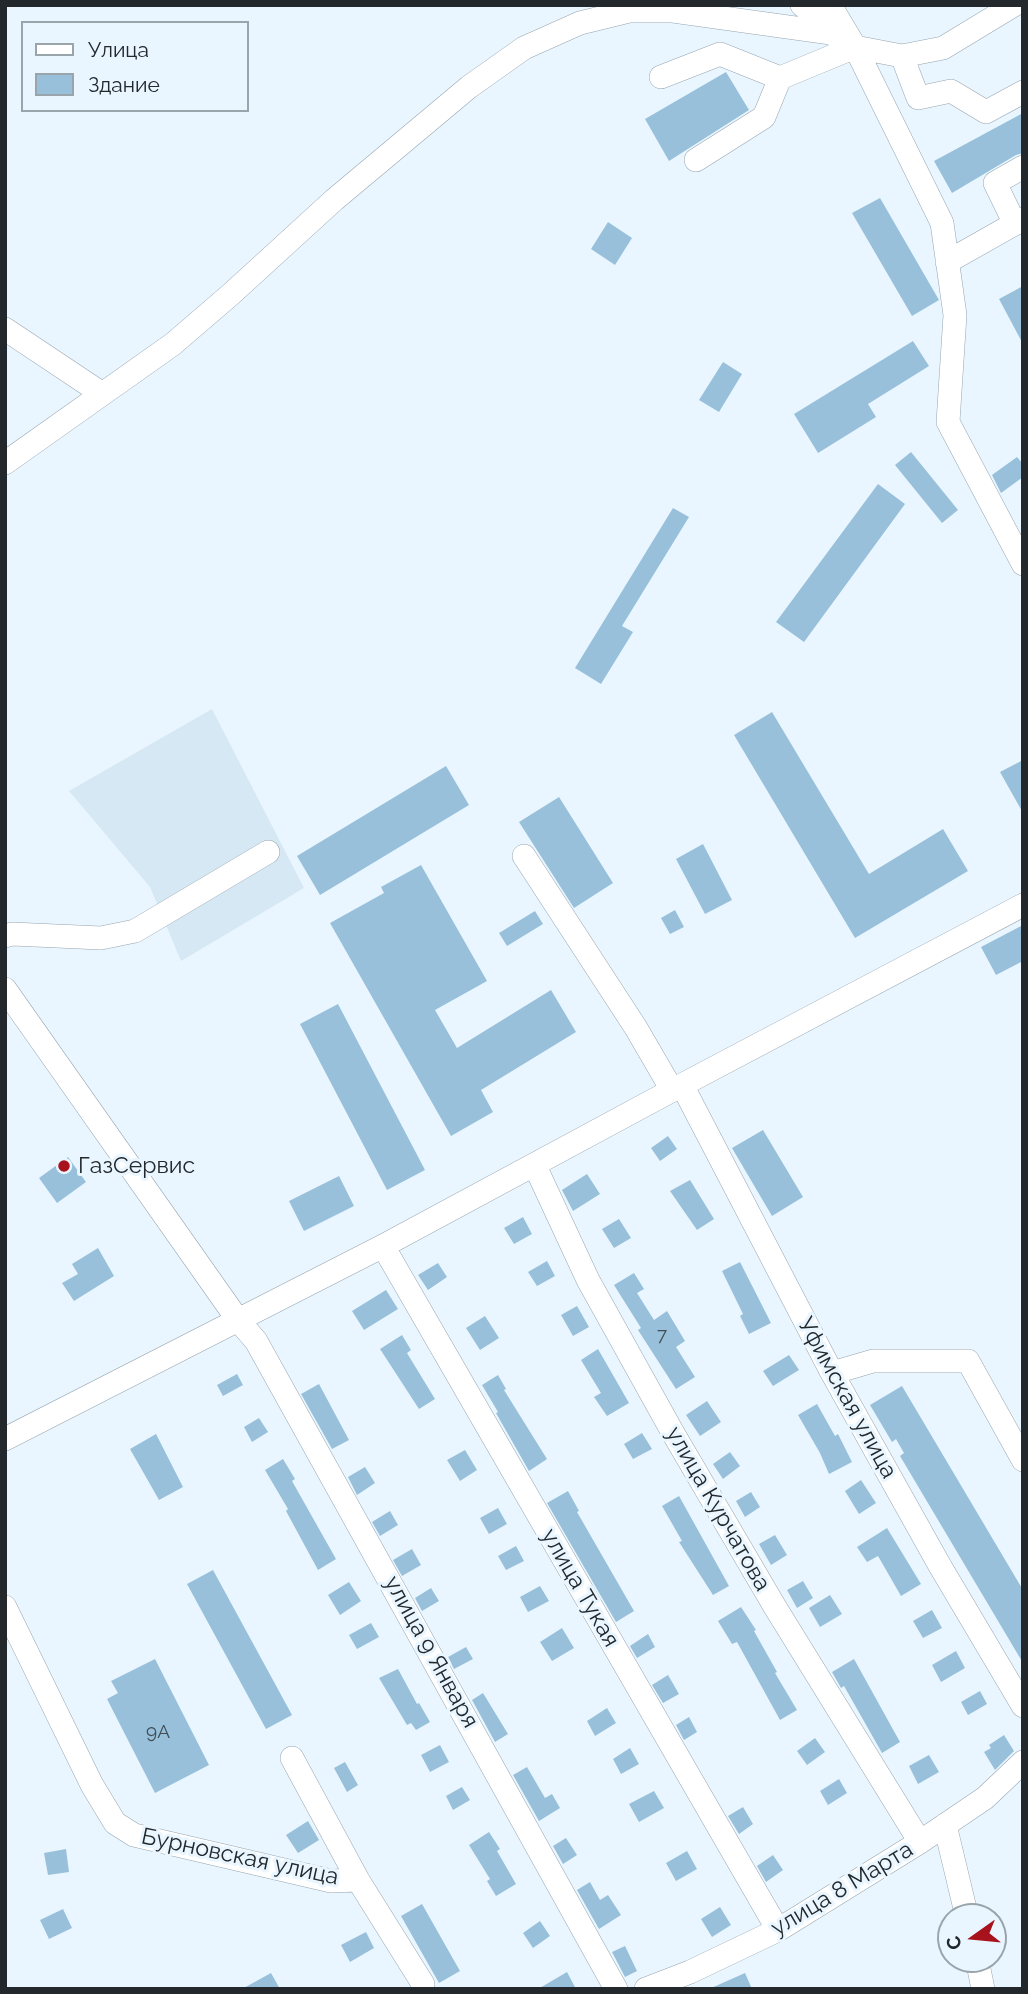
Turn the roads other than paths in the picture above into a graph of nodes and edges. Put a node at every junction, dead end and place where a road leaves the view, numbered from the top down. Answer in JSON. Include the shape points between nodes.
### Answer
{"nodes":[{"id":1,"x":802,"y":5,"type":"edge"},
{"id":2,"x":830,"y":5,"type":"edge"},
{"id":3,"x":1014,"y":5,"type":"edge"},
{"id":4,"x":855,"y":47,"type":"junction"},
{"id":5,"x":902,"y":56,"type":"junction"},
{"id":6,"x":662,"y":77,"type":"dead end"},
{"id":7,"x":780,"y":78,"type":"junction"},
{"id":8,"x":1023,"y":92,"type":"edge"},
{"id":9,"x":696,"y":160,"type":"dead end"},
{"id":10,"x":1023,"y":167,"type":"edge"},
{"id":11,"x":1019,"y":222,"type":"edge"},
{"id":12,"x":947,"y":262,"type":"junction"},
{"id":13,"x":5,"y":330,"type":"edge"},
{"id":14,"x":101,"y":393,"type":"junction"},
{"id":15,"x":5,"y":463,"type":"edge"},
{"id":16,"x":1023,"y":564,"type":"edge"},
{"id":17,"x":268,"y":852,"type":"dead end"},
{"id":18,"x":524,"y":856,"type":"dead end"},
{"id":19,"x":1023,"y":905,"type":"edge"},
{"id":20,"x":5,"y":936,"type":"edge"},
{"id":21,"x":5,"y":989,"type":"edge"},
{"id":22,"x":677,"y":1087,"type":"junction"},
{"id":23,"x":535,"y":1166,"type":"junction"},
{"id":24,"x":383,"y":1246,"type":"junction"},
{"id":25,"x":238,"y":1320,"type":"junction"},
{"id":26,"x":832,"y":1373,"type":"junction"},
{"id":27,"x":5,"y":1439,"type":"edge"},
{"id":28,"x":1023,"y":1460,"type":"edge"},
{"id":29,"x":5,"y":1607,"type":"edge"},
{"id":30,"x":1023,"y":1706,"type":"edge"},
{"id":31,"x":292,"y":1758,"type":"dead end"},
{"id":32,"x":1023,"y":1762,"type":"edge"},
{"id":33,"x":945,"y":1825,"type":"junction"},
{"id":34,"x":920,"y":1842,"type":"junction"},
{"id":35,"x":358,"y":1880,"type":"junction"},
{"id":36,"x":964,"y":1903,"type":"edge"},
{"id":37,"x":778,"y":1930,"type":"junction"},
{"id":38,"x":424,"y":1984,"type":"dead end"},
{"id":39,"x":616,"y":1989,"type":"edge"},
{"id":40,"x":646,"y":1989,"type":"edge"}],
"edges":[{"from":1,"to":4,"type":"street"},
{"from":2,"to":4,"type":"street"},
{"from":3,"to":5,"type":"street","via":[[943,48]]},
{"from":4,"to":5,"type":"street"},
{"from":4,"to":7,"type":"street"},
{"from":4,"to":12,"type":"street","via":[[942,223]]},
{"from":4,"to":14,"type":"street","via":[[831,33],[673,11],[629,11],[580,23],[524,48],[334,200],[173,344]]},
{"from":5,"to":8,"type":"street","via":[[918,98],[951,91],[986,112]]},
{"from":6,"to":7,"type":"street","via":[[720,54]]},
{"from":7,"to":9,"type":"street","via":[[764,117]]},
{"from":10,"to":11,"type":"street","via":[[995,183]]},
{"from":11,"to":12,"type":"street"},
{"from":12,"to":16,"type":"street","via":[[955,315],[948,422]]},
{"from":13,"to":14,"type":"street"},
{"from":14,"to":15,"type":"street"},
{"from":17,"to":20,"type":"street","via":[[135,931],[101,938]]},
{"from":18,"to":22,"type":"street","name":"Уфимская улица"},
{"from":19,"to":22,"type":"street"},
{"from":21,"to":25,"type":"street","name":"улица 9 Января"},
{"from":22,"to":23,"type":"street"},
{"from":22,"to":26,"type":"street","name":"Уфимская улица"},
{"from":23,"to":24,"type":"street"},
{"from":23,"to":34,"type":"street","name":"улица Курчатова","via":[[588,1280],[673,1433]]},
{"from":24,"to":25,"type":"street"},
{"from":24,"to":37,"type":"street","name":"улица Тукая"},
{"from":25,"to":27,"type":"street"},
{"from":25,"to":39,"type":"street","name":"улица 9 Января","via":[[256,1342],[312,1438]]},
{"from":26,"to":28,"type":"street","via":[[873,1361],[968,1361]]},
{"from":26,"to":30,"type":"street","name":"Уфимская улица"},
{"from":29,"to":35,"type":"street","name":"Бурновская улица","via":[[115,1823],[135,1835],[331,1881]]},
{"from":31,"to":35,"type":"street"},
{"from":32,"to":33,"type":"street","name":"улица 8 Марта","via":[[985,1798]]},
{"from":33,"to":34,"type":"street","name":"улица 8 Марта"},
{"from":33,"to":36,"type":"street"},
{"from":34,"to":37,"type":"street","name":"улица 8 Марта"},
{"from":35,"to":38,"type":"street"},
{"from":37,"to":40,"type":"street","name":"улица 8 Марта"}]}
